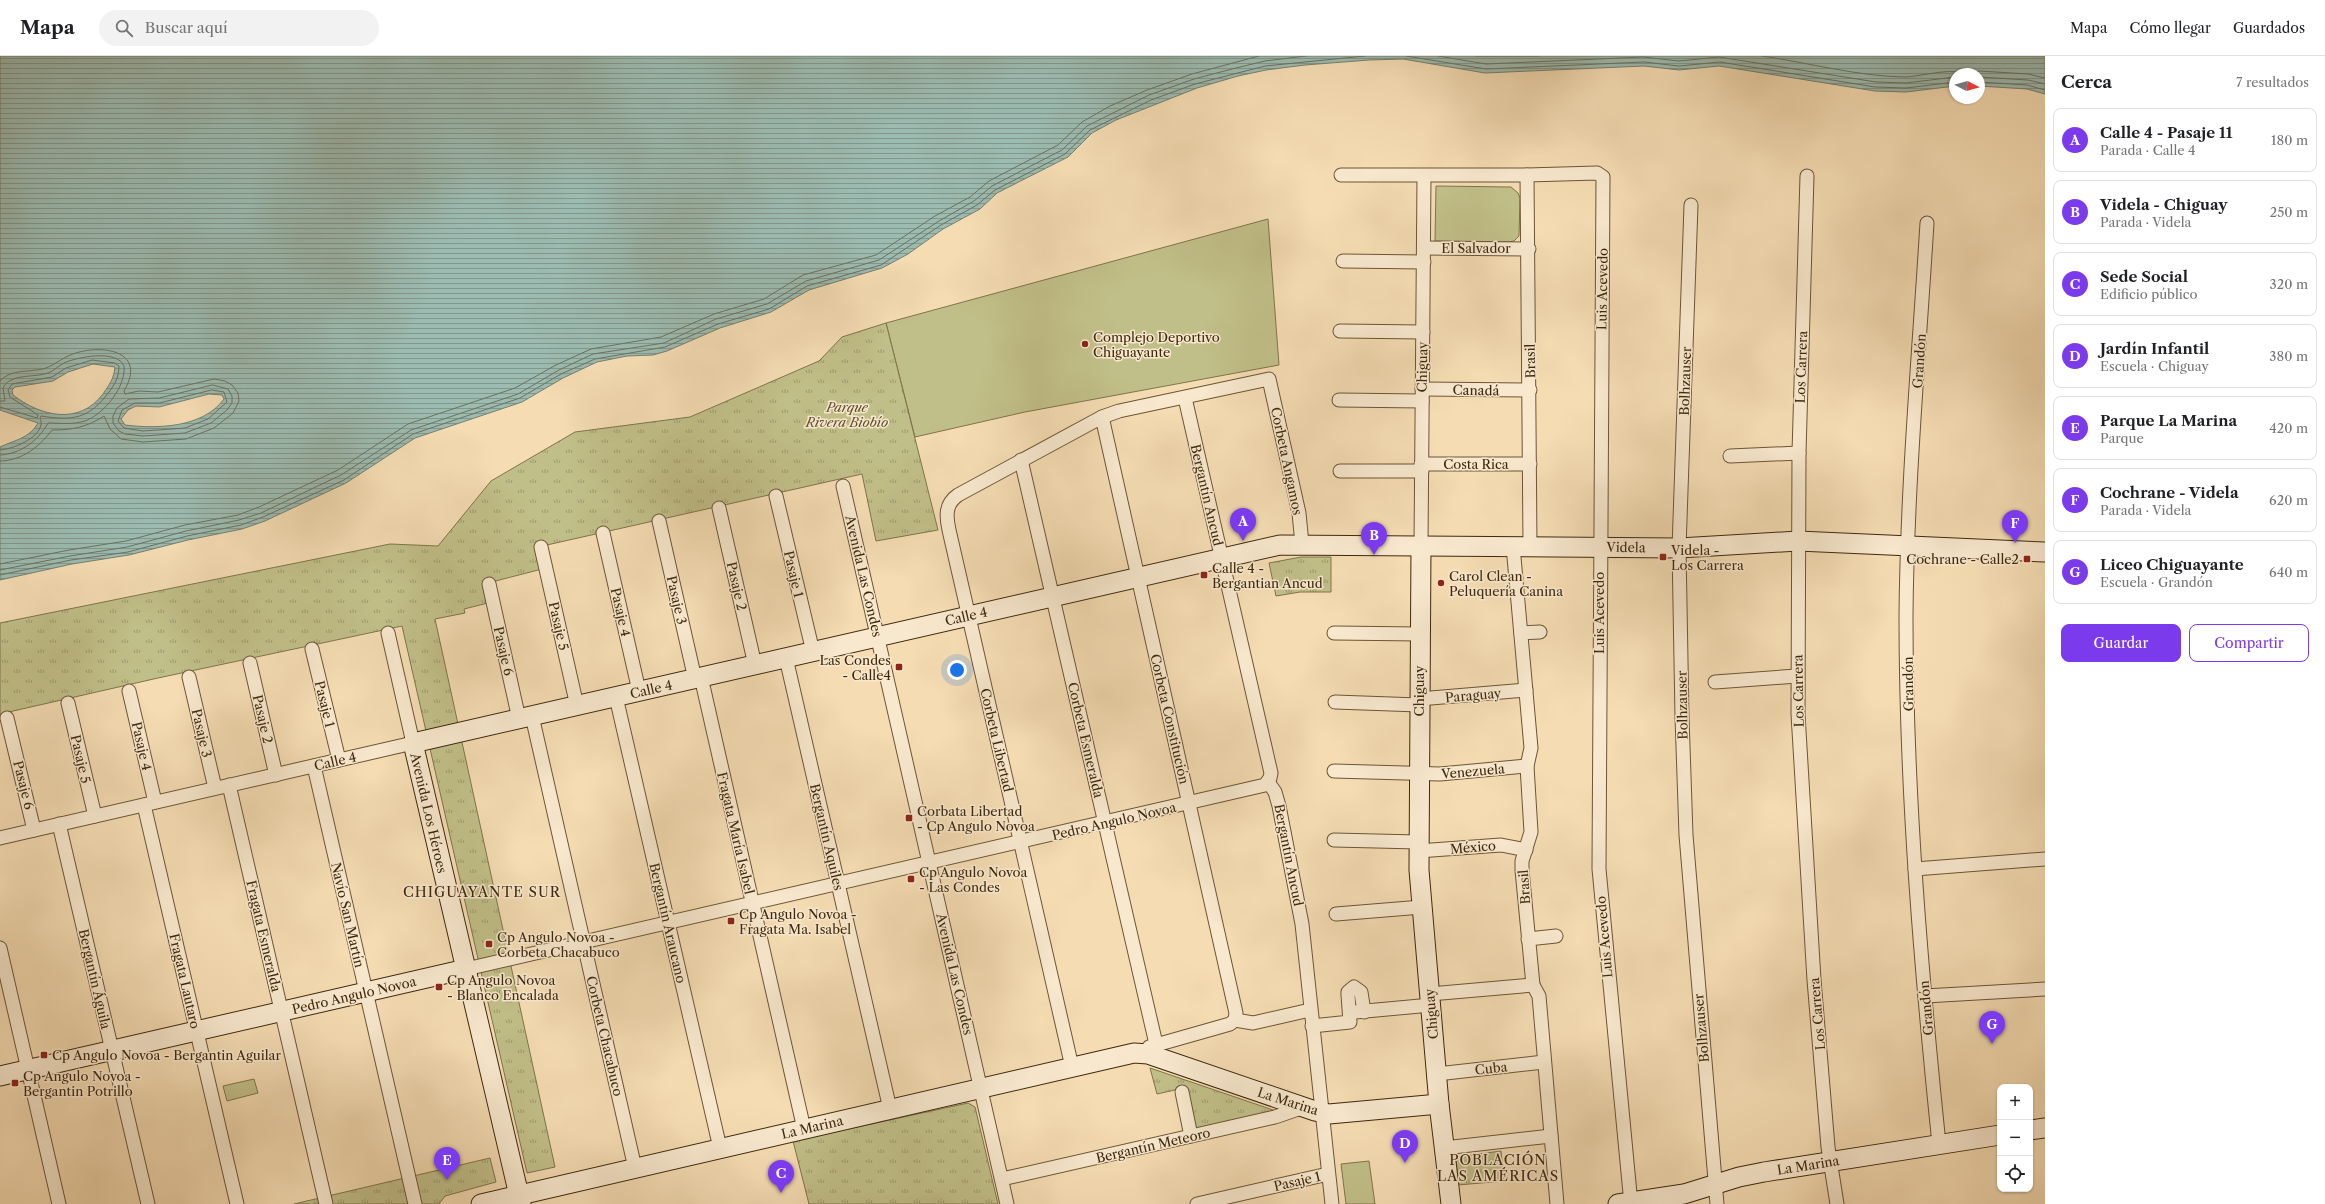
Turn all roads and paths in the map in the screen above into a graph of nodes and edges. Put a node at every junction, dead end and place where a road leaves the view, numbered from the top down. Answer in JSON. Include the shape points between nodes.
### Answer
{"nodes":[{"id":1,"x":1341,"y":175,"type":"dead end"},
{"id":2,"x":1527,"y":175,"type":"junction"},
{"id":3,"x":1424,"y":176,"type":"junction"},
{"id":4,"x":1807,"y":176,"type":"dead end"},
{"id":5,"x":1691,"y":205,"type":"dead end"},
{"id":6,"x":1927,"y":223,"type":"dead end"},
{"id":7,"x":1424,"y":248,"type":"junction"},
{"id":8,"x":1529,"y":249,"type":"junction"},
{"id":9,"x":1343,"y":262,"type":"dead end"},
{"id":10,"x":1424,"y":262,"type":"junction"},
{"id":11,"x":1340,"y":331,"type":"dead end"},
{"id":12,"x":1423,"y":332,"type":"junction"},
{"id":13,"x":1269,"y":379,"type":"joint"},
{"id":14,"x":1530,"y":390,"type":"junction"},
{"id":15,"x":1422,"y":395,"type":"junction"},
{"id":16,"x":1185,"y":398,"type":"junction"},
{"id":17,"x":1339,"y":400,"type":"dead end"},
{"id":18,"x":1102,"y":417,"type":"junction"},
{"id":19,"x":1799,"y":453,"type":"junction"},
{"id":20,"x":1730,"y":456,"type":"dead end"},
{"id":21,"x":1021,"y":460,"type":"junction"},
{"id":22,"x":1530,"y":464,"type":"junction"},
{"id":23,"x":1422,"y":467,"type":"junction"},
{"id":24,"x":1340,"y":471,"type":"dead end"},
{"id":25,"x":843,"y":486,"type":"dead end"},
{"id":26,"x":776,"y":496,"type":"dead end"},
{"id":27,"x":719,"y":508,"type":"dead end"},
{"id":28,"x":659,"y":520,"type":"dead end"},
{"id":29,"x":603,"y":533,"type":"dead end"},
{"id":30,"x":1798,"y":541,"type":"junction"},
{"id":31,"x":1302,"y":544,"type":"junction"},
{"id":32,"x":1421,"y":546,"type":"junction"},
{"id":33,"x":1907,"y":546,"type":"junction"},
{"id":34,"x":540,"y":547,"type":"dead end"},
{"id":35,"x":1522,"y":547,"type":"junction"},
{"id":36,"x":1600,"y":547,"type":"junction"},
{"id":37,"x":1679,"y":548,"type":"junction"},
{"id":38,"x":2045,"y":552,"type":"edge"},
{"id":39,"x":1222,"y":557,"type":"junction"},
{"id":40,"x":1137,"y":576,"type":"junction"},
{"id":41,"x":488,"y":584,"type":"dead end"},
{"id":42,"x":1053,"y":596,"type":"junction"},
{"id":43,"x":969,"y":615,"type":"junction"},
{"id":44,"x":1540,"y":632,"type":"dead end"},
{"id":45,"x":388,"y":633,"type":"dead end"},
{"id":46,"x":1334,"y":633,"type":"dead end"},
{"id":47,"x":1521,"y":633,"type":"junction"},
{"id":48,"x":1420,"y":634,"type":"junction"},
{"id":49,"x":877,"y":637,"type":"junction"},
{"id":50,"x":312,"y":649,"type":"dead end"},
{"id":51,"x":813,"y":652,"type":"junction"},
{"id":52,"x":786,"y":658,"type":"junction"},
{"id":53,"x":250,"y":664,"type":"dead end"},
{"id":54,"x":755,"y":665,"type":"junction"},
{"id":55,"x":1798,"y":676,"type":"junction"},
{"id":56,"x":189,"y":677,"type":"dead end"},
{"id":57,"x":698,"y":678,"type":"junction"},
{"id":58,"x":1715,"y":682,"type":"dead end"},
{"id":59,"x":129,"y":690,"type":"dead end"},
{"id":60,"x":1526,"y":690,"type":"junction"},
{"id":61,"x":639,"y":692,"type":"junction"},
{"id":62,"x":616,"y":697,"type":"junction"},
{"id":63,"x":1336,"y":702,"type":"dead end"},
{"id":64,"x":1419,"y":702,"type":"junction"},
{"id":65,"x":68,"y":703,"type":"dead end"},
{"id":66,"x":577,"y":706,"type":"junction"},
{"id":67,"x":526,"y":717,"type":"junction"},
{"id":68,"x":7,"y":718,"type":"dead end"},
{"id":69,"x":413,"y":743,"type":"junction"},
{"id":70,"x":339,"y":760,"type":"junction"},
{"id":71,"x":314,"y":766,"type":"junction"},
{"id":72,"x":1527,"y":766,"type":"junction"},
{"id":73,"x":1334,"y":771,"type":"dead end"},
{"id":74,"x":1419,"y":773,"type":"junction"},
{"id":75,"x":276,"y":775,"type":"junction"},
{"id":76,"x":1268,"y":782,"type":"junction"},
{"id":77,"x":229,"y":785,"type":"junction"},
{"id":78,"x":215,"y":788,"type":"junction"},
{"id":79,"x":150,"y":803,"type":"junction"},
{"id":80,"x":1189,"y":803,"type":"junction"},
{"id":81,"x":95,"y":816,"type":"junction"},
{"id":82,"x":1105,"y":823,"type":"junction"},
{"id":83,"x":59,"y":824,"type":"junction"},
{"id":84,"x":34,"y":830,"type":"junction"},
{"id":85,"x":0,"y":838,"type":"edge"},
{"id":86,"x":1334,"y":840,"type":"dead end"},
{"id":87,"x":1021,"y":842,"type":"junction"},
{"id":88,"x":1418,"y":847,"type":"junction"},
{"id":89,"x":1526,"y":850,"type":"junction"},
{"id":90,"x":2045,"y":859,"type":"edge"},
{"id":91,"x":929,"y":863,"type":"junction"},
{"id":92,"x":1915,"y":869,"type":"junction"},
{"id":93,"x":838,"y":884,"type":"junction"},
{"id":94,"x":752,"y":904,"type":"junction"},
{"id":95,"x":1422,"y":907,"type":"junction"},
{"id":96,"x":1336,"y":914,"type":"dead end"},
{"id":97,"x":668,"y":923,"type":"junction"},
{"id":98,"x":1556,"y":936,"type":"dead end"},
{"id":99,"x":1528,"y":939,"type":"junction"},
{"id":100,"x":583,"y":942,"type":"junction"},
{"id":101,"x":0,"y":948,"type":"edge"},
{"id":102,"x":466,"y":969,"type":"junction"},
{"id":103,"x":1533,"y":985,"type":"junction"},
{"id":104,"x":2045,"y":989,"type":"edge"},
{"id":105,"x":366,"y":992,"type":"junction"},
{"id":106,"x":1925,"y":996,"type":"junction"},
{"id":107,"x":1430,"y":1000,"type":"junction"},
{"id":108,"x":1310,"y":1010,"type":"junction"},
{"id":109,"x":281,"y":1011,"type":"junction"},
{"id":110,"x":1364,"y":1012,"type":"junction"},
{"id":111,"x":1349,"y":1013,"type":"junction"},
{"id":112,"x":1235,"y":1020,"type":"junction"},
{"id":113,"x":1312,"y":1026,"type":"junction"},
{"id":114,"x":197,"y":1031,"type":"junction"},
{"id":115,"x":1149,"y":1048,"type":"junction"},
{"id":116,"x":112,"y":1050,"type":"junction"},
{"id":117,"x":1544,"y":1062,"type":"junction"},
{"id":118,"x":1072,"y":1067,"type":"junction"},
{"id":119,"x":28,"y":1069,"type":"junction"},
{"id":120,"x":1437,"y":1074,"type":"junction"},
{"id":121,"x":0,"y":1076,"type":"edge"},
{"id":122,"x":981,"y":1088,"type":"junction"},
{"id":123,"x":1182,"y":1092,"type":"dead end"},
{"id":124,"x":1439,"y":1104,"type":"junction"},
{"id":125,"x":890,"y":1109,"type":"junction"},
{"id":126,"x":1312,"y":1110,"type":"junction"},
{"id":127,"x":2045,"y":1128,"type":"edge"},
{"id":128,"x":804,"y":1129,"type":"junction"},
{"id":129,"x":2033,"y":1130,"type":"edge"},
{"id":130,"x":1997,"y":1135,"type":"edge"},
{"id":131,"x":1191,"y":1136,"type":"junction"},
{"id":132,"x":1550,"y":1136,"type":"junction"},
{"id":133,"x":1939,"y":1144,"type":"junction"},
{"id":134,"x":720,"y":1148,"type":"junction"},
{"id":135,"x":1444,"y":1148,"type":"junction"},
{"id":136,"x":1830,"y":1161,"type":"junction"},
{"id":137,"x":635,"y":1168,"type":"junction"},
{"id":138,"x":1328,"y":1174,"type":"junction"},
{"id":139,"x":1002,"y":1179,"type":"junction"},
{"id":140,"x":1715,"y":1195,"type":"edge"},
{"id":141,"x":520,"y":1200,"type":"edge"},
{"id":142,"x":59,"y":1204,"type":"edge"},
{"id":143,"x":148,"y":1204,"type":"edge"},
{"id":144,"x":237,"y":1204,"type":"edge"},
{"id":145,"x":326,"y":1204,"type":"edge"},
{"id":146,"x":415,"y":1204,"type":"edge"},
{"id":147,"x":481,"y":1204,"type":"edge"},
{"id":148,"x":1007,"y":1204,"type":"edge"},
{"id":149,"x":1197,"y":1204,"type":"edge"},
{"id":150,"x":1332,"y":1204,"type":"edge"},
{"id":151,"x":1451,"y":1204,"type":"edge"},
{"id":152,"x":1556,"y":1204,"type":"edge"},
{"id":153,"x":1627,"y":1204,"type":"edge"},
{"id":154,"x":1837,"y":1204,"type":"edge"}],
"edges":[{"from":1,"to":3,"type":"street","name":"Luis Acevedo"},
{"from":2,"to":3,"type":"street","name":"Luis Acevedo"},
{"from":2,"to":8,"type":"street","name":"Brasil"},
{"from":2,"to":36,"type":"street","name":"Luis Acevedo","via":[[1597,173],[1604,179]]},
{"from":3,"to":7,"type":"street","name":"Chiguay"},
{"from":4,"to":19,"type":"street","name":"Los Carrera"},
{"from":5,"to":37,"type":"street","name":"Bolhzauser"},
{"from":6,"to":33,"type":"street","name":"Grandón"},
{"from":7,"to":8,"type":"street","name":"El Salvador"},
{"from":7,"to":10,"type":"street","name":"Chiguay"},
{"from":8,"to":14,"type":"street","name":"Brasil"},
{"from":9,"to":10,"type":"street"},
{"from":10,"to":12,"type":"street","name":"Chiguay"},
{"from":11,"to":12,"type":"street"},
{"from":12,"to":15,"type":"street","name":"Chiguay"},
{"from":13,"to":16,"type":"street","name":"Corbeta Libertad"},
{"from":13,"to":31,"type":"street","name":"Corbeta Angamos","via":[[1299,513]]},
{"from":14,"to":15,"type":"street","name":"Canadá"},
{"from":14,"to":22,"type":"street","name":"Brasil"},
{"from":15,"to":17,"type":"street","name":"Canadá"},
{"from":15,"to":23,"type":"street","name":"Chiguay"},
{"from":16,"to":18,"type":"street","name":"Corbeta Libertad","via":[[1119,411]]},
{"from":16,"to":39,"type":"street","name":"Bergantín Ancud"},
{"from":18,"to":21,"type":"street","name":"Corbeta Libertad"},
{"from":18,"to":40,"type":"street","name":"Corbeta Constitución"},
{"from":19,"to":20,"type":"street"},
{"from":19,"to":30,"type":"street","name":"Los Carrera"},
{"from":21,"to":42,"type":"street","name":"Corbeta Esmeralda"},
{"from":21,"to":43,"type":"street","name":"Corbeta Libertad","via":[[954,498],[947,510],[949,530]]},
{"from":22,"to":23,"type":"street","name":"Costa Rica"},
{"from":22,"to":35,"type":"street","name":"Brasil"},
{"from":23,"to":24,"type":"street","name":"Costa Rica"},
{"from":23,"to":32,"type":"street","name":"Chiguay"},
{"from":25,"to":49,"type":"street","name":"Avenida Las Condes"},
{"from":26,"to":51,"type":"street","name":"Pasaje 1"},
{"from":27,"to":54,"type":"street","name":"Pasaje 2"},
{"from":28,"to":57,"type":"street","name":"Pasaje 3"},
{"from":29,"to":61,"type":"street","name":"Pasaje 4"},
{"from":30,"to":33,"type":"street","name":"Videla"},
{"from":30,"to":37,"type":"street","name":"Videla"},
{"from":30,"to":55,"type":"street","name":"Los Carrera"},
{"from":31,"to":32,"type":"street","name":"Videla"},
{"from":31,"to":39,"type":"street","name":"Calle 4","via":[[1280,544]]},
{"from":32,"to":35,"type":"street","name":"Videla"},
{"from":32,"to":48,"type":"street","name":"Chiguay"},
{"from":33,"to":38,"type":"street","name":"Videla"},
{"from":33,"to":92,"type":"street","name":"Grandón","via":[[1908,706]]},
{"from":34,"to":66,"type":"street","name":"Pasaje 5"},
{"from":35,"to":36,"type":"street","name":"Videla"},
{"from":35,"to":47,"type":"street","name":"Brasil"},
{"from":36,"to":37,"type":"street","name":"Videla"},
{"from":36,"to":153,"type":"street","name":"Luis Acevedo","via":[[1599,876]]},
{"from":37,"to":140,"type":"street","name":"Bolhzauser","via":[[1686,835]]},
{"from":39,"to":40,"type":"street","name":"Calle 4"},
{"from":39,"to":76,"type":"street","name":"Bergantín Ancud","via":[[1271,773]]},
{"from":40,"to":42,"type":"street","name":"Calle 4"},
{"from":40,"to":80,"type":"street","name":"Corbeta Constitución"},
{"from":41,"to":67,"type":"street","name":"Pasaje 6"},
{"from":42,"to":43,"type":"street","name":"Calle 4"},
{"from":42,"to":82,"type":"street","name":"Corbeta Esmeralda"},
{"from":43,"to":49,"type":"street","name":"Calle 4"},
{"from":43,"to":87,"type":"street","name":"Corbeta Libertad"},
{"from":44,"to":47,"type":"street"},
{"from":45,"to":69,"type":"street","name":"Avenida Los Héroes"},
{"from":46,"to":48,"type":"street"},
{"from":47,"to":60,"type":"street","name":"Brasil"},
{"from":48,"to":64,"type":"street","name":"Chiguay"},
{"from":49,"to":51,"type":"street","name":"Calle 4"},
{"from":49,"to":91,"type":"street","name":"Avenida Las Condes"},
{"from":50,"to":70,"type":"street","name":"Pasaje 1"},
{"from":51,"to":52,"type":"street","name":"Calle 4"},
{"from":52,"to":54,"type":"street","name":"Calle 4"},
{"from":52,"to":93,"type":"street","name":"Bergantín Aquiles"},
{"from":53,"to":75,"type":"street","name":"Pasaje 2"},
{"from":54,"to":57,"type":"street","name":"Calle 4"},
{"from":55,"to":58,"type":"street"},
{"from":55,"to":136,"type":"street","name":"Los Carrera","via":[[1814,980]]},
{"from":56,"to":78,"type":"street","name":"Pasaje 3"},
{"from":57,"to":61,"type":"street","name":"Calle 4"},
{"from":57,"to":94,"type":"street","name":"Fragata María Isabel"},
{"from":59,"to":79,"type":"street","name":"Pasaje 4"},
{"from":60,"to":64,"type":"street","name":"Paraguay"},
{"from":60,"to":72,"type":"street","name":"Brasil","via":[[1531,748]]},
{"from":61,"to":62,"type":"street","name":"Calle 4"},
{"from":62,"to":66,"type":"street","name":"Calle 4"},
{"from":62,"to":97,"type":"street","name":"Bergantín Araucano"},
{"from":63,"to":64,"type":"street","name":"Paraguay"},
{"from":64,"to":74,"type":"street","name":"Chiguay"},
{"from":65,"to":81,"type":"street","name":"Pasaje 5"},
{"from":66,"to":67,"type":"street","name":"Calle 4"},
{"from":67,"to":69,"type":"street","name":"Calle 4"},
{"from":67,"to":100,"type":"street","name":"Corbeta Chacabuco"},
{"from":68,"to":84,"type":"street","name":"Pasaje 6"},
{"from":69,"to":70,"type":"street","name":"Calle 4"},
{"from":69,"to":102,"type":"street","name":"Avenida Los Héroes"},
{"from":70,"to":71,"type":"street","name":"Calle 4"},
{"from":71,"to":75,"type":"street","name":"Calle 4"},
{"from":71,"to":105,"type":"street","name":"Navío San Martín"},
{"from":72,"to":74,"type":"street","name":"Venezuela","via":[[1440,774]]},
{"from":72,"to":89,"type":"street","name":"Brasil","via":[[1531,824]]},
{"from":73,"to":74,"type":"street","name":"Venezuela"},
{"from":74,"to":88,"type":"street","name":"Chiguay"},
{"from":75,"to":77,"type":"street","name":"Calle 4"},
{"from":76,"to":80,"type":"street","name":"Pedro Angulo Novoa","via":[[1260,787]]},
{"from":76,"to":108,"type":"street","name":"Bergantín Ancud","via":[[1275,792],[1279,806],[1300,911]]},
{"from":77,"to":78,"type":"street","name":"Calle 4"},
{"from":77,"to":109,"type":"street","name":"Fragata Esmeralda"},
{"from":78,"to":79,"type":"street","name":"Calle 4"},
{"from":79,"to":81,"type":"street","name":"Calle 4"},
{"from":79,"to":114,"type":"street","name":"Fragata Lautaro"},
{"from":80,"to":82,"type":"street","name":"Pedro Angulo Novoa"},
{"from":80,"to":112,"type":"street","name":"Corbeta Constitución","via":[[1236,1013]]},
{"from":81,"to":83,"type":"street","name":"Calle 4"},
{"from":82,"to":87,"type":"street","name":"Pedro Angulo Novoa"},
{"from":82,"to":115,"type":"street","name":"Corbeta Esmeralda"},
{"from":83,"to":84,"type":"street","name":"Calle 4"},
{"from":83,"to":116,"type":"street","name":"Bergantín Águila"},
{"from":84,"to":85,"type":"street","name":"Calle 4"},
{"from":86,"to":88,"type":"street","name":"México"},
{"from":87,"to":91,"type":"street","name":"Pedro Angulo Novoa"},
{"from":87,"to":118,"type":"street","name":"Corbeta Libertad"},
{"from":88,"to":89,"type":"street","name":"México","via":[[1501,844]]},
{"from":88,"to":95,"type":"street","name":"Chiguay"},
{"from":89,"to":99,"type":"street","name":"Brasil","via":[[1522,870]]},
{"from":90,"to":92,"type":"street"},
{"from":91,"to":93,"type":"street","name":"Pedro Angulo Novoa"},
{"from":91,"to":122,"type":"street","name":"Avenida Las Condes"},
{"from":92,"to":106,"type":"street","name":"Grandón"},
{"from":93,"to":94,"type":"street","name":"Pedro Angulo Novoa"},
{"from":93,"to":125,"type":"street","name":"Bergantín Aquiles"},
{"from":94,"to":97,"type":"street","name":"Pedro Angulo Novoa"},
{"from":94,"to":128,"type":"street","name":"Fragata María Isabel"},
{"from":95,"to":96,"type":"street"},
{"from":95,"to":107,"type":"street","name":"Chiguay"},
{"from":97,"to":100,"type":"street","name":"Pedro Angulo Novoa"},
{"from":97,"to":134,"type":"street","name":"Bergantín Araucano"},
{"from":98,"to":99,"type":"street"},
{"from":99,"to":103,"type":"street","name":"Brasil"},
{"from":100,"to":102,"type":"street","name":"Pedro Angulo Novoa"},
{"from":100,"to":137,"type":"street","name":"Corbeta Chacabuco"},
{"from":101,"to":119,"type":"street"},
{"from":102,"to":105,"type":"street","name":"Pedro Angulo Novoa"},
{"from":102,"to":141,"type":"street","name":"Avenida Los Héroes"},
{"from":103,"to":107,"type":"street"},
{"from":103,"to":117,"type":"street","name":"Brasil","via":[[1538,993]]},
{"from":104,"to":106,"type":"street"},
{"from":105,"to":109,"type":"street","name":"Pedro Angulo Novoa"},
{"from":105,"to":146,"type":"street","name":"Navío San Martín"},
{"from":106,"to":133,"type":"street","name":"Grandón"},
{"from":107,"to":110,"type":"street"},
{"from":107,"to":120,"type":"street","name":"Chiguay"},
{"from":108,"to":112,"type":"street","via":[[1253,1023]]},
{"from":108,"to":113,"type":"street","name":"Bergantín Ancud"},
{"from":109,"to":114,"type":"street","name":"Pedro Angulo Novoa"},
{"from":109,"to":145,"type":"street","name":"Fragata Esmeralda"},
{"from":110,"to":111,"type":"street"},
{"from":110,"to":111,"type":"street","via":[[1362,992],[1354,987],[1348,992]]},
{"from":111,"to":113,"type":"street","via":[[1350,1022]]},
{"from":112,"to":115,"type":"street","name":"La Marina","via":[[1230,1024]]},
{"from":113,"to":126,"type":"street","name":"Bergantín Ancud"},
{"from":114,"to":116,"type":"street","name":"Pedro Angulo Novoa"},
{"from":114,"to":144,"type":"street","name":"Fragata Lautaro"},
{"from":115,"to":118,"type":"street","name":"La Marina"},
{"from":115,"to":126,"type":"street","name":"La Marina"},
{"from":116,"to":119,"type":"street","name":"Pedro Angulo Novoa"},
{"from":116,"to":143,"type":"street","name":"Bergantín Águila"},
{"from":117,"to":120,"type":"street","name":"Cuba"},
{"from":117,"to":132,"type":"street","name":"Brasil"},
{"from":118,"to":122,"type":"street","name":"La Marina"},
{"from":119,"to":121,"type":"street","name":"Pedro Angulo Novoa"},
{"from":119,"to":142,"type":"street"},
{"from":120,"to":124,"type":"street","name":"Chiguay"},
{"from":122,"to":125,"type":"street","name":"La Marina"},
{"from":122,"to":139,"type":"street","name":"Avenida Las Condes"},
{"from":123,"to":131,"type":"street"},
{"from":124,"to":126,"type":"street","name":"La Marina","via":[[1347,1113]]},
{"from":124,"to":135,"type":"street","name":"Chiguay"},
{"from":125,"to":128,"type":"street","name":"La Marina"},
{"from":126,"to":131,"type":"street","name":"Bergantín Meteoro"},
{"from":126,"to":138,"type":"street","name":"Bergantín Ancud"},
{"from":127,"to":129,"type":"street"},
{"from":128,"to":134,"type":"street","name":"La Marina"},
{"from":130,"to":133,"type":"street","name":"La Marina"},
{"from":131,"to":139,"type":"street","name":"Bergantín Meteoro"},
{"from":132,"to":135,"type":"street"},
{"from":132,"to":152,"type":"street","name":"Brasil"},
{"from":133,"to":136,"type":"street","name":"La Marina"},
{"from":134,"to":137,"type":"street","name":"La Marina"},
{"from":135,"to":151,"type":"street","name":"Chiguay"},
{"from":136,"to":140,"type":"street","name":"La Marina","via":[[1748,1175]]},
{"from":136,"to":154,"type":"street","name":"Los Carrera"},
{"from":137,"to":141,"type":"street","name":"La Marina"},
{"from":138,"to":149,"type":"street","name":"Pasaje 1"},
{"from":138,"to":150,"type":"street","name":"Bergantín Ancud"},
{"from":139,"to":148,"type":"street","name":"Avenida Las Condes"},
{"from":140,"to":153,"type":"street","name":"La Marina","via":[[1678,1195]]},
{"from":141,"to":147,"type":"street","name":"La Marina"}]}
